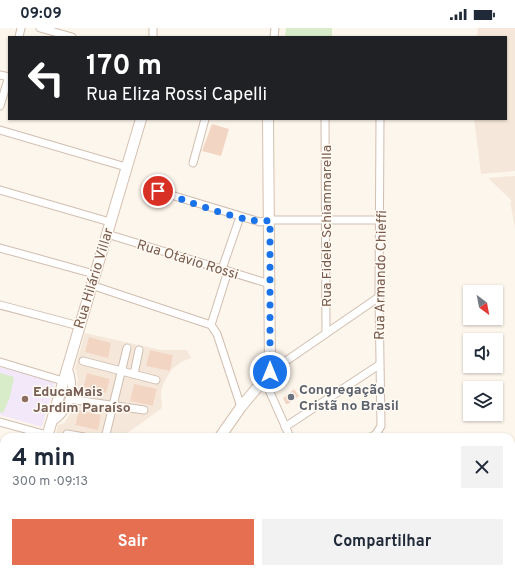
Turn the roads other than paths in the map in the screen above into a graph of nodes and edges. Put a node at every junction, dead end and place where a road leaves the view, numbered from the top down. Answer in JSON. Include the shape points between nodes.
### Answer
{"nodes":[{"id":1,"x":40,"y":28,"type":"edge"},
{"id":2,"x":68,"y":36,"type":"edge"},
{"id":3,"x":8,"y":80,"type":"edge"},
{"id":4,"x":0,"y":106,"type":"edge"},
{"id":5,"x":141,"y":120,"type":"edge"},
{"id":6,"x":205,"y":120,"type":"edge"},
{"id":7,"x":268,"y":120,"type":"edge"},
{"id":8,"x":325,"y":120,"type":"edge"},
{"id":9,"x":380,"y":120,"type":"edge"},
{"id":10,"x":0,"y":130,"type":"edge"},
{"id":11,"x":193,"y":163,"type":"dead end"},
{"id":12,"x":126,"y":167,"type":"junction"},
{"id":13,"x":0,"y":190,"type":"edge"},
{"id":14,"x":158,"y":191,"type":"dead end"},
{"id":15,"x":240,"y":217,"type":"junction"},
{"id":16,"x":270,"y":220,"type":"junction"},
{"id":17,"x":326,"y":220,"type":"junction"},
{"id":18,"x":380,"y":220,"type":"junction"},
{"id":19,"x":110,"y":222,"type":"junction"},
{"id":20,"x":107,"y":234,"type":"junction"},
{"id":21,"x":0,"y":248,"type":"edge"},
{"id":22,"x":225,"y":270,"type":"junction"},
{"id":23,"x":94,"y":274,"type":"junction"},
{"id":24,"x":270,"y":284,"type":"junction"},
{"id":25,"x":91,"y":285,"type":"junction"},
{"id":26,"x":379,"y":297,"type":"junction"},
{"id":27,"x":0,"y":305,"type":"edge"},
{"id":28,"x":211,"y":325,"type":"junction"},
{"id":29,"x":79,"y":326,"type":"junction"},
{"id":30,"x":326,"y":333,"type":"junction"},
{"id":31,"x":126,"y":348,"type":"dead end"},
{"id":32,"x":139,"y":350,"type":"dead end"},
{"id":33,"x":83,"y":360,"type":"dead end"},
{"id":34,"x":0,"y":362,"type":"edge"},
{"id":35,"x":379,"y":365,"type":"junction"},
{"id":36,"x":67,"y":366,"type":"junction"},
{"id":37,"x":122,"y":370,"type":"junction"},
{"id":38,"x":134,"y":374,"type":"junction"},
{"id":39,"x":267,"y":375,"type":"junction"},
{"id":40,"x":156,"y":380,"type":"dead end"},
{"id":41,"x":63,"y":381,"type":"junction"},
{"id":42,"x":69,"y":399,"type":"junction"},
{"id":43,"x":113,"y":405,"type":"junction"},
{"id":44,"x":241,"y":407,"type":"junction"},
{"id":45,"x":144,"y":410,"type":"dead end"},
{"id":46,"x":0,"y":422,"type":"edge"},
{"id":47,"x":50,"y":424,"type":"junction"},
{"id":48,"x":285,"y":427,"type":"junction"},
{"id":49,"x":37,"y":433,"type":"edge"},
{"id":50,"x":48,"y":433,"type":"edge"},
{"id":51,"x":105,"y":433,"type":"edge"},
{"id":52,"x":225,"y":433,"type":"edge"},
{"id":53,"x":288,"y":433,"type":"edge"},
{"id":54,"x":376,"y":433,"type":"edge"}],
"edges":[{"from":1,"to":2,"type":"street"},
{"from":3,"to":4,"type":"street"},
{"from":5,"to":12,"type":"street","name":"Rua Hilário Villar"},
{"from":6,"to":11,"type":"street"},
{"from":7,"to":16,"type":"street"},
{"from":8,"to":17,"type":"street","name":"Rua Fidele Schiammarella"},
{"from":9,"to":18,"type":"street","name":"Rua Armando Chieffi"},
{"from":10,"to":12,"type":"street"},
{"from":12,"to":19,"type":"street","name":"Rua Hilário Villar"},
{"from":13,"to":19,"type":"street"},
{"from":14,"to":15,"type":"street"},
{"from":15,"to":16,"type":"street","via":[[260,222]]},
{"from":15,"to":22,"type":"street"},
{"from":16,"to":17,"type":"street"},
{"from":16,"to":24,"type":"street"},
{"from":17,"to":18,"type":"street"},
{"from":17,"to":30,"type":"street","name":"Rua Fidele Schiammarella"},
{"from":18,"to":26,"type":"street","name":"Rua Armando Chieffi"},
{"from":19,"to":20,"type":"street","name":"Rua Hilário Villar"},
{"from":20,"to":22,"type":"street","name":"Rua Otávio Rossi"},
{"from":20,"to":23,"type":"street","name":"Rua Hilário Villar"},
{"from":21,"to":23,"type":"street"},
{"from":22,"to":24,"type":"street","name":"Rua Otávio Rossi"},
{"from":22,"to":28,"type":"street"},
{"from":23,"to":25,"type":"street","name":"Rua Hilário Villar"},
{"from":24,"to":39,"type":"street"},
{"from":25,"to":28,"type":"street"},
{"from":25,"to":29,"type":"street","name":"Rua Hilário Villar"},
{"from":26,"to":30,"type":"street"},
{"from":26,"to":35,"type":"street","name":"Rua Armando Chieffi"},
{"from":27,"to":29,"type":"street"},
{"from":28,"to":44,"type":"street","via":[[219,340]]},
{"from":29,"to":36,"type":"street","name":"Rua Hilário Villar"},
{"from":30,"to":39,"type":"street"},
{"from":31,"to":37,"type":"street"},
{"from":32,"to":38,"type":"street"},
{"from":33,"to":37,"type":"street"},
{"from":34,"to":41,"type":"street"},
{"from":35,"to":48,"type":"street"},
{"from":35,"to":54,"type":"street","name":"Rua Armando Chieffi","via":[[381,426]]},
{"from":36,"to":41,"type":"street","name":"Rua Hilário Villar"},
{"from":36,"to":42,"type":"street","via":[[73,381]]},
{"from":37,"to":38,"type":"street"},
{"from":37,"to":43,"type":"street"},
{"from":38,"to":40,"type":"street"},
{"from":39,"to":44,"type":"street"},
{"from":39,"to":48,"type":"street"},
{"from":41,"to":47,"type":"street","name":"Rua Hilário Villar"},
{"from":42,"to":43,"type":"street"},
{"from":42,"to":47,"type":"street","via":[[63,415]]},
{"from":43,"to":45,"type":"street"},
{"from":43,"to":51,"type":"street"},
{"from":44,"to":52,"type":"street"},
{"from":46,"to":49,"type":"street"},
{"from":47,"to":50,"type":"street","name":"Rua Hilário Villar"},
{"from":48,"to":53,"type":"street"}]}
